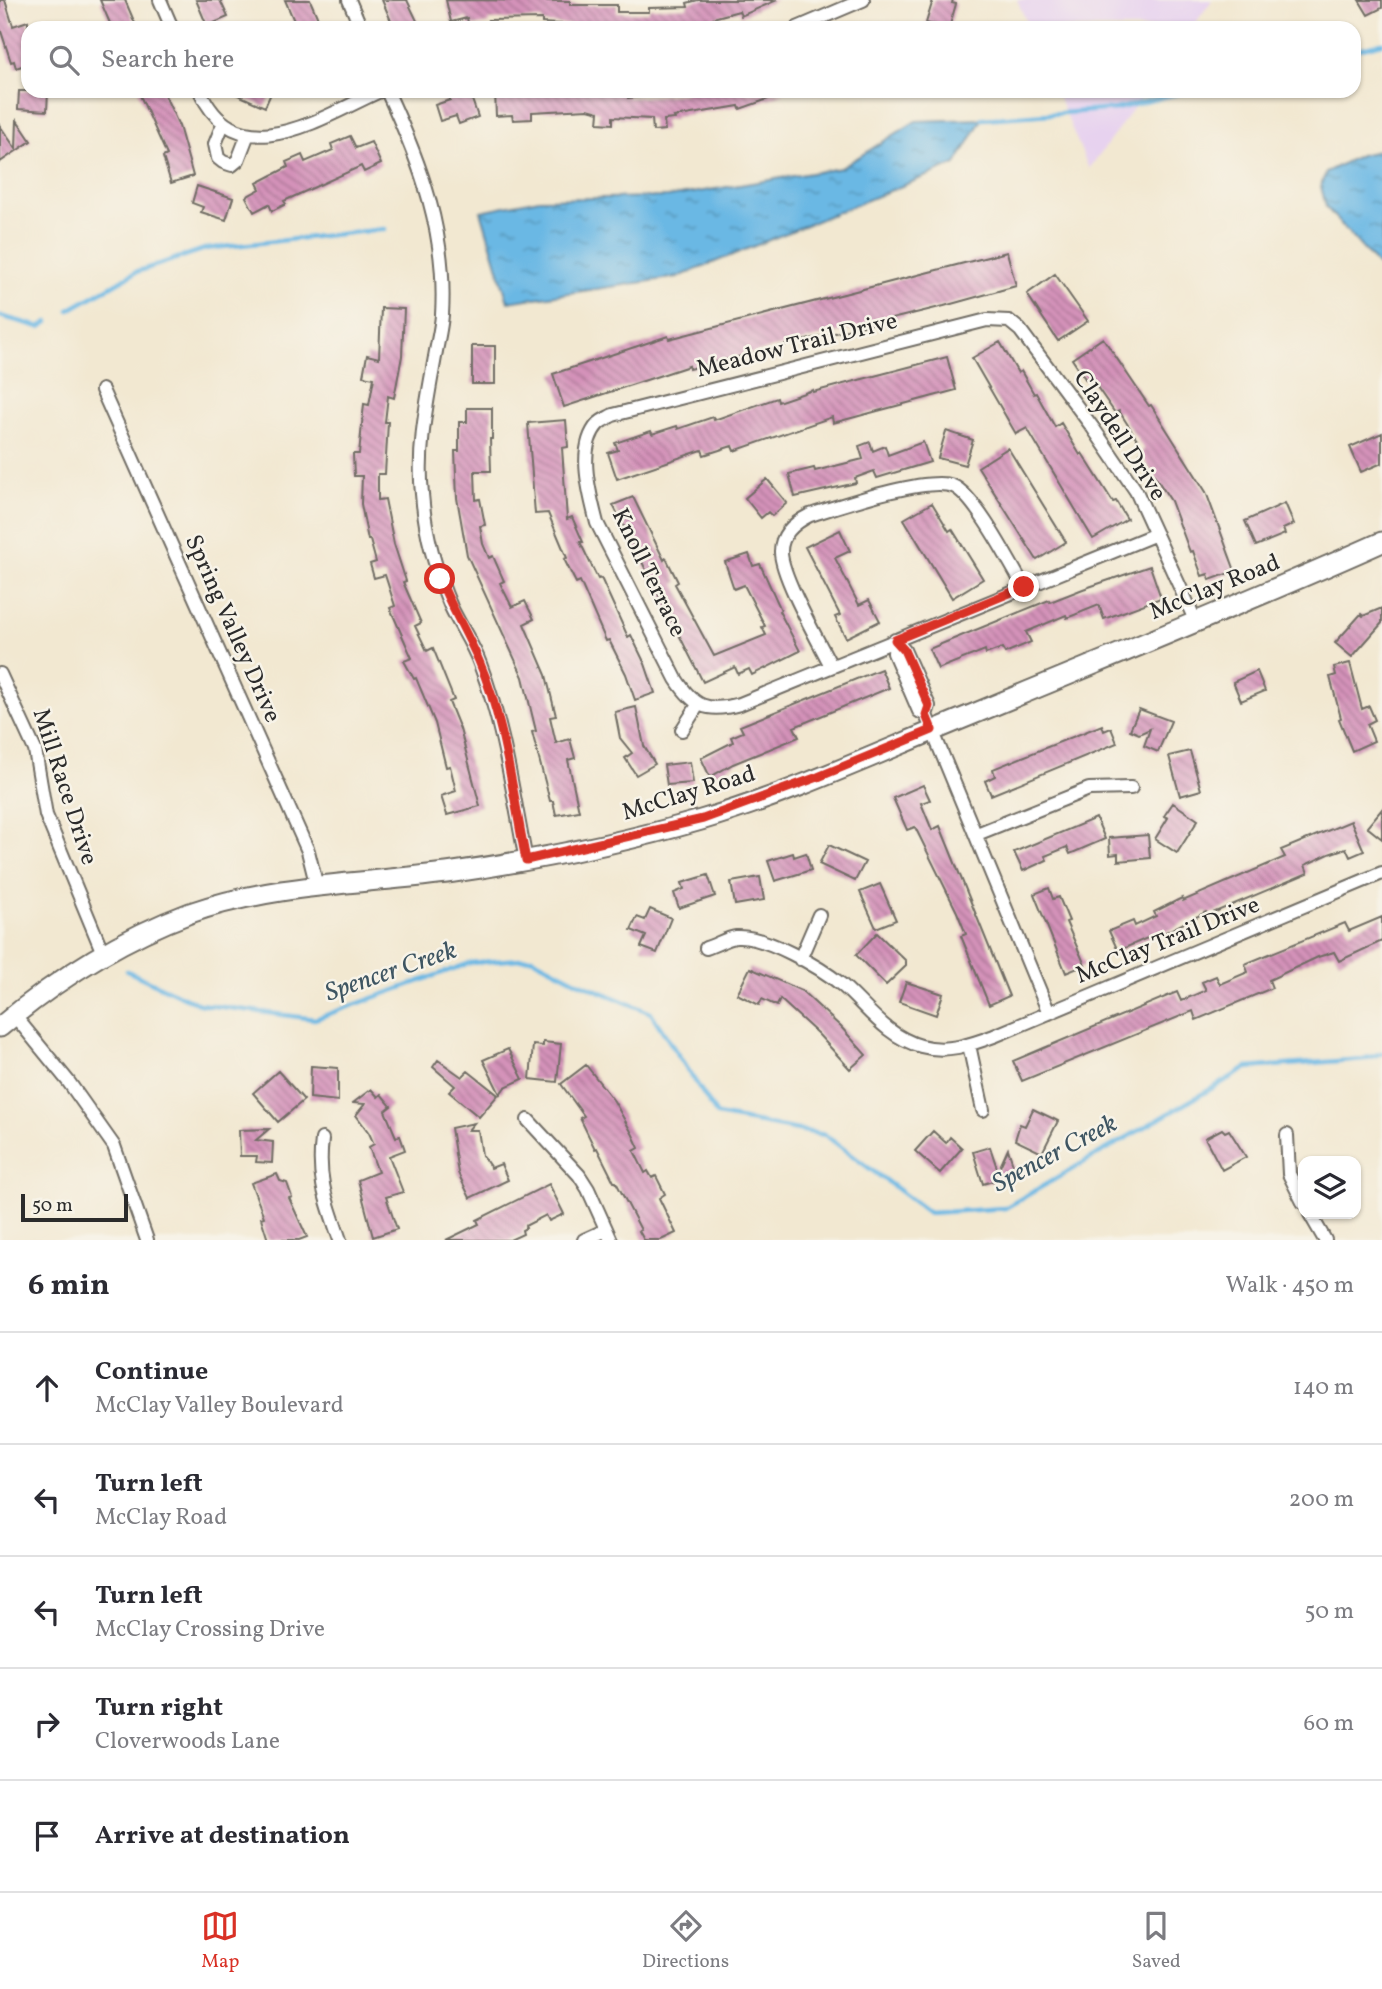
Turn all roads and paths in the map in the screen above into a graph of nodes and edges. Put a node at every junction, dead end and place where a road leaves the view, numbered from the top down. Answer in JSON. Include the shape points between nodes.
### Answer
{"nodes":[{"id":1,"x":160,"y":0,"type":"edge"},
{"id":2,"x":349,"y":0,"type":"edge"},
{"id":3,"x":863,"y":0,"type":"edge"},
{"id":4,"x":169,"y":21,"type":"edge"},
{"id":5,"x":358,"y":21,"type":"edge"},
{"id":6,"x":814,"y":21,"type":"edge"},
{"id":7,"x":205,"y":98,"type":"edge"},
{"id":8,"x":364,"y":98,"type":"edge"},
{"id":9,"x":390,"y":98,"type":"edge"},
{"id":10,"x":223,"y":124,"type":"junction"},
{"id":11,"x":248,"y":134,"type":"junction"},
{"id":12,"x":1009,"y":321,"type":"joint"},
{"id":13,"x":102,"y":390,"type":"dead end"},
{"id":14,"x":599,"y":423,"type":"joint"},
{"id":15,"x":1156,"y":534,"type":"junction"},
{"id":16,"x":1382,"y":542,"type":"edge"},
{"id":17,"x":1024,"y":587,"type":"junction"},
{"id":18,"x":1196,"y":622,"type":"junction"},
{"id":19,"x":895,"y":640,"type":"junction"},
{"id":20,"x":831,"y":666,"type":"junction"},
{"id":21,"x":0,"y":674,"type":"edge"},
{"id":22,"x":693,"y":701,"type":"junction"},
{"id":23,"x":929,"y":723,"type":"junction"},
{"id":24,"x":682,"y":730,"type":"dead end"},
{"id":25,"x":1132,"y":788,"type":"dead end"},
{"id":26,"x":977,"y":834,"type":"junction"},
{"id":27,"x":526,"y":860,"type":"junction"},
{"id":28,"x":1382,"y":873,"type":"edge"},
{"id":29,"x":317,"y":887,"type":"junction"},
{"id":30,"x":819,"y":915,"type":"dead end"},
{"id":31,"x":706,"y":948,"type":"dead end"},
{"id":32,"x":103,"y":953,"type":"junction"},
{"id":33,"x":800,"y":959,"type":"junction"},
{"id":34,"x":1049,"y":1013,"type":"junction"},
{"id":35,"x":7,"y":1021,"type":"edge"},
{"id":36,"x":969,"y":1045,"type":"junction"},
{"id":37,"x":984,"y":1111,"type":"dead end"},
{"id":38,"x":528,"y":1120,"type":"dead end"},
{"id":39,"x":1287,"y":1135,"type":"dead end"},
{"id":40,"x":322,"y":1139,"type":"dead end"},
{"id":41,"x":1298,"y":1192,"type":"edge"},
{"id":42,"x":1313,"y":1219,"type":"edge"},
{"id":43,"x":608,"y":1235,"type":"edge"},
{"id":44,"x":147,"y":1240,"type":"edge"},
{"id":45,"x":340,"y":1240,"type":"edge"},
{"id":46,"x":584,"y":1240,"type":"edge"},
{"id":47,"x":1325,"y":1240,"type":"edge"}],
"edges":[{"from":1,"to":4,"type":"street"},
{"from":2,"to":5,"type":"street"},
{"from":3,"to":6,"type":"street"},
{"from":7,"to":10,"type":"street"},
{"from":8,"to":11,"type":"street","via":[[288,132],[261,137]]},
{"from":9,"to":27,"type":"street","via":[[415,152],[435,217],[440,267],[442,316],[422,450],[421,494],[429,541],[452,609],[480,662],[500,730]]},
{"from":10,"to":11,"type":"street"},
{"from":10,"to":11,"type":"street","via":[[215,144],[218,158],[227,164],[238,160]]},
{"from":12,"to":14,"type":"street","name":"Meadow Trail Drive","via":[[987,320],[612,415]]},
{"from":12,"to":15,"type":"street","name":"Claydell Drive","via":[[1031,342],[1093,428],[1136,491]]},
{"from":13,"to":29,"type":"street","name":"Spring Valley Drive","via":[[308,851]]},
{"from":14,"to":22,"type":"street","name":"Knoll Terrace","via":[[590,436],[587,458],[597,523]]},
{"from":15,"to":17,"type":"street"},
{"from":15,"to":18,"type":"street","name":"Claydell Drive"},
{"from":16,"to":18,"type":"main road","name":"McClay Road"},
{"from":17,"to":19,"type":"street"},
{"from":17,"to":20,"type":"street","via":[[994,535],[954,487],[928,483],[810,515],[794,523],[780,550],[798,600]]},
{"from":18,"to":23,"type":"main road","name":"McClay Road"},
{"from":19,"to":20,"type":"street"},
{"from":19,"to":23,"type":"street","via":[[894,653],[919,712]]},
{"from":20,"to":22,"type":"street","via":[[722,709]]},
{"from":21,"to":32,"type":"street","name":"Mill Race Drive","via":[[35,750],[46,816]]},
{"from":22,"to":24,"type":"street"},
{"from":23,"to":26,"type":"street"},
{"from":23,"to":27,"type":"main road","name":"McClay Road","via":[[818,777],[703,819]]},
{"from":25,"to":26,"type":"street","via":[[1089,789]]},
{"from":26,"to":34,"type":"street"},
{"from":27,"to":29,"type":"main road","name":"McClay Road"},
{"from":28,"to":34,"type":"street","name":"McClay Trail Drive"},
{"from":29,"to":32,"type":"main road","name":"McClay Road","via":[[270,892],[192,912]]},
{"from":30,"to":33,"type":"street"},
{"from":31,"to":33,"type":"street","name":"McClay Trail Drive","via":[[735,937],[755,938]]},
{"from":32,"to":35,"type":"main road","name":"McClay Road"},
{"from":33,"to":36,"type":"street","name":"McClay Trail Drive","via":[[842,985],[903,1039],[934,1048]]},
{"from":34,"to":36,"type":"street","name":"McClay Trail Drive"},
{"from":35,"to":44,"type":"street","via":[[68,1081],[114,1146]]},
{"from":36,"to":37,"type":"street"},
{"from":38,"to":43,"type":"street","via":[[579,1175]]},
{"from":39,"to":41,"type":"street","via":[[1289,1174]]},
{"from":40,"to":45,"type":"street","via":[[322,1184]]},
{"from":42,"to":47,"type":"street"},
{"from":43,"to":46,"type":"street"}]}
